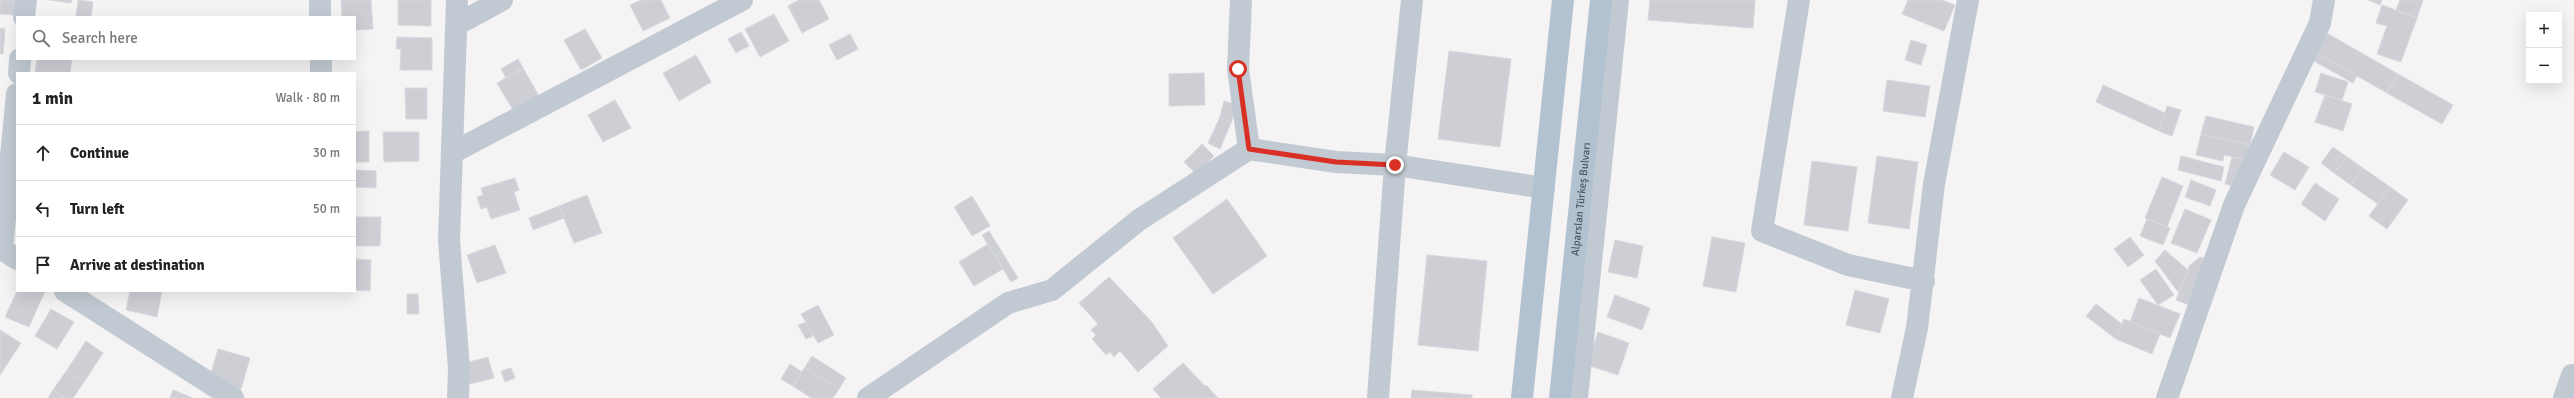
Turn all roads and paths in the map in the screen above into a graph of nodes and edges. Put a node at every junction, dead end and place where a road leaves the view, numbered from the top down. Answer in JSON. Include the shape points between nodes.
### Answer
{"nodes":[{"id":1,"x":26,"y":0,"type":"edge"},
{"id":2,"x":320,"y":0,"type":"edge"},
{"id":3,"x":457,"y":0,"type":"edge"},
{"id":4,"x":502,"y":0,"type":"edge"},
{"id":5,"x":742,"y":0,"type":"edge"},
{"id":6,"x":1241,"y":0,"type":"edge"},
{"id":7,"x":1412,"y":0,"type":"edge"},
{"id":8,"x":1563,"y":0,"type":"edge"},
{"id":9,"x":1601,"y":0,"type":"edge"},
{"id":10,"x":1618,"y":0,"type":"edge"},
{"id":11,"x":1799,"y":0,"type":"edge"},
{"id":12,"x":1968,"y":0,"type":"edge"},
{"id":13,"x":2324,"y":0,"type":"edge"},
{"id":14,"x":24,"y":16,"type":"edge"},
{"id":15,"x":320,"y":16,"type":"edge"},
{"id":16,"x":456,"y":25,"type":"junction"},
{"id":17,"x":20,"y":60,"type":"edge"},
{"id":18,"x":321,"y":60,"type":"edge"},
{"id":19,"x":19,"y":72,"type":"edge"},
{"id":20,"x":321,"y":72,"type":"edge"},
{"id":21,"x":16,"y":108,"type":"edge"},
{"id":22,"x":1249,"y":149,"type":"junction"},
{"id":23,"x":452,"y":153,"type":"junction"},
{"id":24,"x":1395,"y":165,"type":"junction"},
{"id":25,"x":1544,"y":188,"type":"junction"},
{"id":26,"x":6,"y":252,"type":"edge"},
{"id":27,"x":1924,"y":281,"type":"junction"},
{"id":28,"x":67,"y":292,"type":"edge"},
{"id":29,"x":2574,"y":375,"type":"edge"},
{"id":30,"x":233,"y":398,"type":"edge"},
{"id":31,"x":458,"y":398,"type":"edge"},
{"id":32,"x":868,"y":398,"type":"edge"},
{"id":33,"x":1378,"y":398,"type":"edge"},
{"id":34,"x":1522,"y":398,"type":"edge"},
{"id":35,"x":1560,"y":398,"type":"edge"},
{"id":36,"x":1577,"y":398,"type":"edge"},
{"id":37,"x":1902,"y":398,"type":"edge"},
{"id":38,"x":2167,"y":398,"type":"edge"},
{"id":39,"x":2564,"y":398,"type":"edge"}],
"edges":[{"from":1,"to":14,"type":"street"},
{"from":2,"to":15,"type":"street"},
{"from":3,"to":16,"type":"street"},
{"from":4,"to":16,"type":"street"},
{"from":5,"to":23,"type":"street"},
{"from":6,"to":22,"type":"street","via":[[1238,69]]},
{"from":7,"to":24,"type":"street"},
{"from":8,"to":25,"type":"main road"},
{"from":9,"to":35,"type":"main road","name":"Alparslan Türkeş Bulvarı"},
{"from":10,"to":36,"type":"street"},
{"from":11,"to":27,"type":"street","via":[[1762,231],[1848,265]]},
{"from":12,"to":27,"type":"street","via":[[1934,184]]},
{"from":13,"to":38,"type":"street","via":[[2320,23],[2234,205]]},
{"from":16,"to":23,"type":"street"},
{"from":17,"to":19,"type":"street"},
{"from":18,"to":20,"type":"street"},
{"from":21,"to":26,"type":"street"},
{"from":22,"to":24,"type":"street","via":[[1336,162]]},
{"from":22,"to":32,"type":"street","via":[[1139,220],[1052,290],[1008,303]]},
{"from":23,"to":31,"type":"street","via":[[449,240],[459,369]]},
{"from":24,"to":25,"type":"street"},
{"from":24,"to":33,"type":"street"},
{"from":25,"to":34,"type":"main road"},
{"from":27,"to":37,"type":"street"},
{"from":28,"to":30,"type":"street"},
{"from":29,"to":39,"type":"street"}]}
